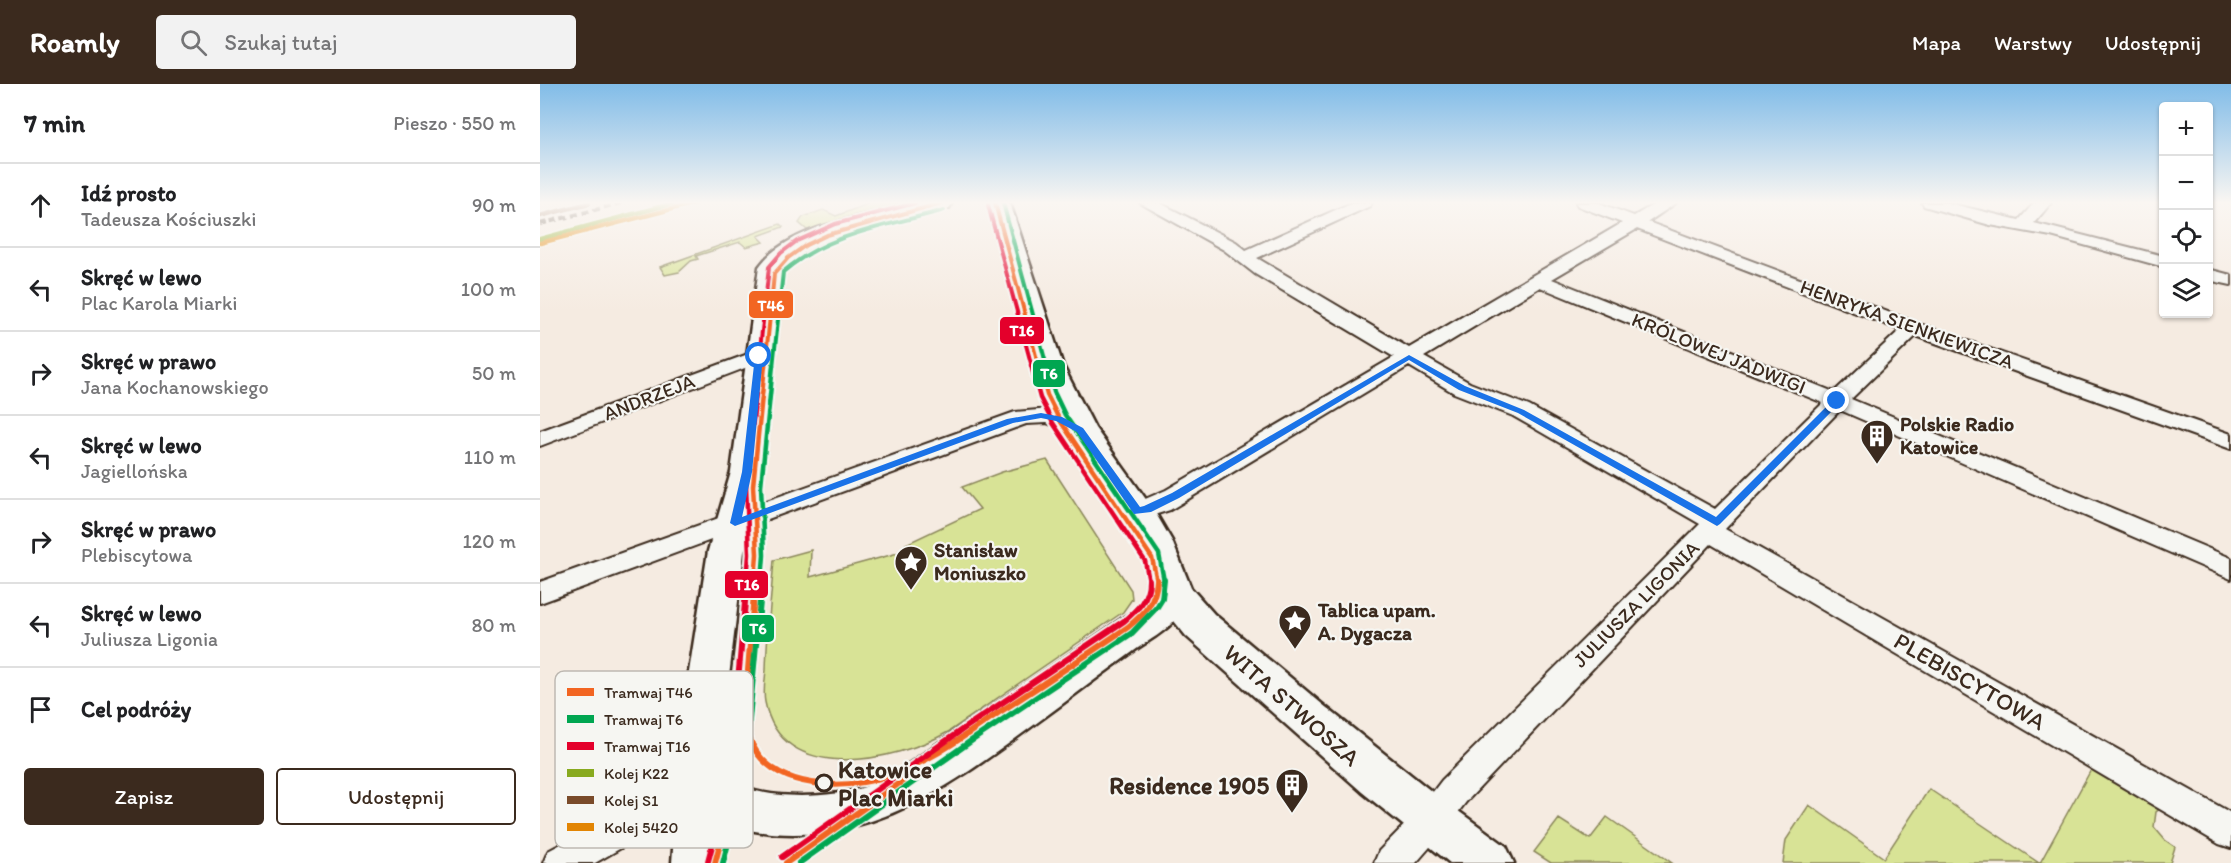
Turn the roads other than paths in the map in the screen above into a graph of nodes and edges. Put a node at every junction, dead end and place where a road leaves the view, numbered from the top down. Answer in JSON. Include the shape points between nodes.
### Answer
{"nodes":[{"id":1,"x":810,"y":239,"type":"edge"},
{"id":2,"x":1010,"y":239,"type":"edge"},
{"id":3,"x":1217,"y":239,"type":"edge"},
{"id":4,"x":1284,"y":239,"type":"edge"},
{"id":5,"x":1606,"y":239,"type":"edge"},
{"id":6,"x":1681,"y":239,"type":"edge"},
{"id":7,"x":2078,"y":239,"type":"edge"},
{"id":8,"x":1245,"y":257,"type":"junction"},
{"id":9,"x":2159,"y":260,"type":"edge"},
{"id":10,"x":2213,"y":275,"type":"edge"},
{"id":11,"x":1538,"y":280,"type":"junction"},
{"id":12,"x":2231,"y":280,"type":"edge"},
{"id":13,"x":1913,"y":328,"type":"junction"},
{"id":14,"x":759,"y":356,"type":"junction"},
{"id":15,"x":1409,"y":357,"type":"junction"},
{"id":16,"x":1837,"y":401,"type":"junction"},
{"id":17,"x":1080,"y":430,"type":"junction"},
{"id":18,"x":540,"y":439,"type":"edge"},
{"id":19,"x":2231,"y":442,"type":"edge"},
{"id":20,"x":1137,"y":512,"type":"junction"},
{"id":21,"x":735,"y":523,"type":"junction"},
{"id":22,"x":1713,"y":526,"type":"junction"},
{"id":23,"x":2231,"y":569,"type":"edge"},
{"id":24,"x":540,"y":592,"type":"edge"},
{"id":25,"x":1175,"y":595,"type":"junction"},
{"id":26,"x":710,"y":671,"type":"edge"},
{"id":27,"x":753,"y":812,"type":"edge"},
{"id":28,"x":1431,"y":821,"type":"junction"},
{"id":29,"x":2231,"y":832,"type":"edge"},
{"id":30,"x":588,"y":848,"type":"edge"},
{"id":31,"x":698,"y":848,"type":"edge"},
{"id":32,"x":561,"y":863,"type":"edge"},
{"id":33,"x":697,"y":863,"type":"edge"},
{"id":34,"x":1392,"y":863,"type":"edge"},
{"id":35,"x":1489,"y":863,"type":"edge"}],
"edges":[{"from":1,"to":14,"type":"street","via":[[782,254],[771,267]]},
{"from":2,"to":17,"type":"street","name":"WITA STWOSZA","via":[[1049,366]]},
{"from":3,"to":8,"type":"street","name":"PLEBISCYTOWA"},
{"from":4,"to":8,"type":"street"},
{"from":5,"to":11,"type":"street"},
{"from":6,"to":13,"type":"street","name":"HENRYKA SIENKIEWICZA"},
{"from":7,"to":9,"type":"street"},
{"from":8,"to":15,"type":"street","name":"PLEBISCYTOWA"},
{"from":10,"to":12,"type":"street"},
{"from":11,"to":15,"type":"street"},
{"from":11,"to":16,"type":"street","name":"KRÓLOWEJ JADWIGI"},
{"from":13,"to":16,"type":"street","name":"JULIUSZA LIGONIA"},
{"from":13,"to":19,"type":"street","name":"HENRYKA SIENKIEWICZA"},
{"from":14,"to":18,"type":"street","name":"ANDRZEJA"},
{"from":14,"to":21,"type":"street","via":[[747,472]]},
{"from":15,"to":20,"type":"street","via":[[1161,504]]},
{"from":15,"to":22,"type":"street","name":"PLEBISCYTOWA","via":[[1462,388],[1521,411]]},
{"from":16,"to":22,"type":"street","name":"JULIUSZA LIGONIA"},
{"from":16,"to":23,"type":"street","name":"KRÓLOWEJ JADWIGI"},
{"from":17,"to":20,"type":"street","name":"WITA STWOSZA"},
{"from":17,"to":21,"type":"street","via":[[1050,416],[1023,417]]},
{"from":20,"to":25,"type":"street","name":"WITA STWOSZA","via":[[1154,541]]},
{"from":21,"to":24,"type":"street"},
{"from":21,"to":26,"type":"street","via":[[722,573]]},
{"from":22,"to":28,"type":"street","name":"JULIUSZA LIGONIA","via":[[1462,783]]},
{"from":22,"to":29,"type":"street","name":"PLEBISCYTOWA"},
{"from":25,"to":27,"type":"street","via":[[1141,626],[948,761],[878,804],[838,815]]},
{"from":25,"to":28,"type":"street","name":"WITA STWOSZA","via":[[1200,625]]},
{"from":28,"to":34,"type":"street","name":"JULIUSZA LIGONIA"},
{"from":28,"to":35,"type":"street","name":"WITA STWOSZA"},
{"from":30,"to":32,"type":"street"},
{"from":31,"to":33,"type":"street"}]}
